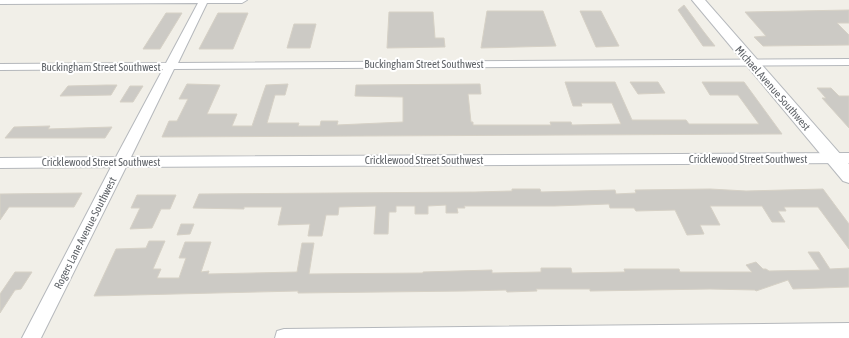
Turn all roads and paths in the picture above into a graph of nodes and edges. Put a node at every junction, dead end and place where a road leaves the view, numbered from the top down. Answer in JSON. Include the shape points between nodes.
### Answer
{"nodes":[{"id":1,"x":204,"y":0,"type":"edge"},
{"id":2,"x":242,"y":0,"type":"edge"},
{"id":3,"x":698,"y":0,"type":"edge"},
{"id":4,"x":0,"y":1,"type":"edge"},
{"id":5,"x":750,"y":62,"type":"junction"},
{"id":6,"x":849,"y":62,"type":"edge"},
{"id":7,"x":169,"y":66,"type":"junction"},
{"id":8,"x":0,"y":67,"type":"edge"},
{"id":9,"x":842,"y":158,"type":"edge"},
{"id":10,"x":121,"y":162,"type":"junction"},
{"id":11,"x":0,"y":163,"type":"edge"},
{"id":12,"x":849,"y":176,"type":"edge"},
{"id":13,"x":849,"y":332,"type":"edge"},
{"id":14,"x":31,"y":338,"type":"edge"},
{"id":15,"x":284,"y":338,"type":"edge"}],
"edges":[{"from":1,"to":2,"type":"street"},
{"from":1,"to":4,"type":"street"},
{"from":1,"to":7,"type":"street","name":"Rogers Lane Avenue Southwest"},
{"from":3,"to":5,"type":"street","name":"Michael Avenue Southwest"},
{"from":5,"to":6,"type":"street","name":"Buckingham Street Southwest"},
{"from":5,"to":7,"type":"street","name":"Buckingham Street Southwest"},
{"from":5,"to":9,"type":"street","name":"Michael Avenue Southwest"},
{"from":7,"to":8,"type":"street","name":"Buckingham Street Southwest"},
{"from":7,"to":10,"type":"street","name":"Rogers Lane Avenue Southwest"},
{"from":9,"to":10,"type":"street","name":"Cricklewood Street Southwest"},
{"from":9,"to":12,"type":"street","name":"Michael Avenue Southwest"},
{"from":10,"to":11,"type":"street","name":"Cricklewood Street Southwest"},
{"from":10,"to":14,"type":"street","name":"Rogers Lane Avenue Southwest"},
{"from":13,"to":15,"type":"street"}]}
